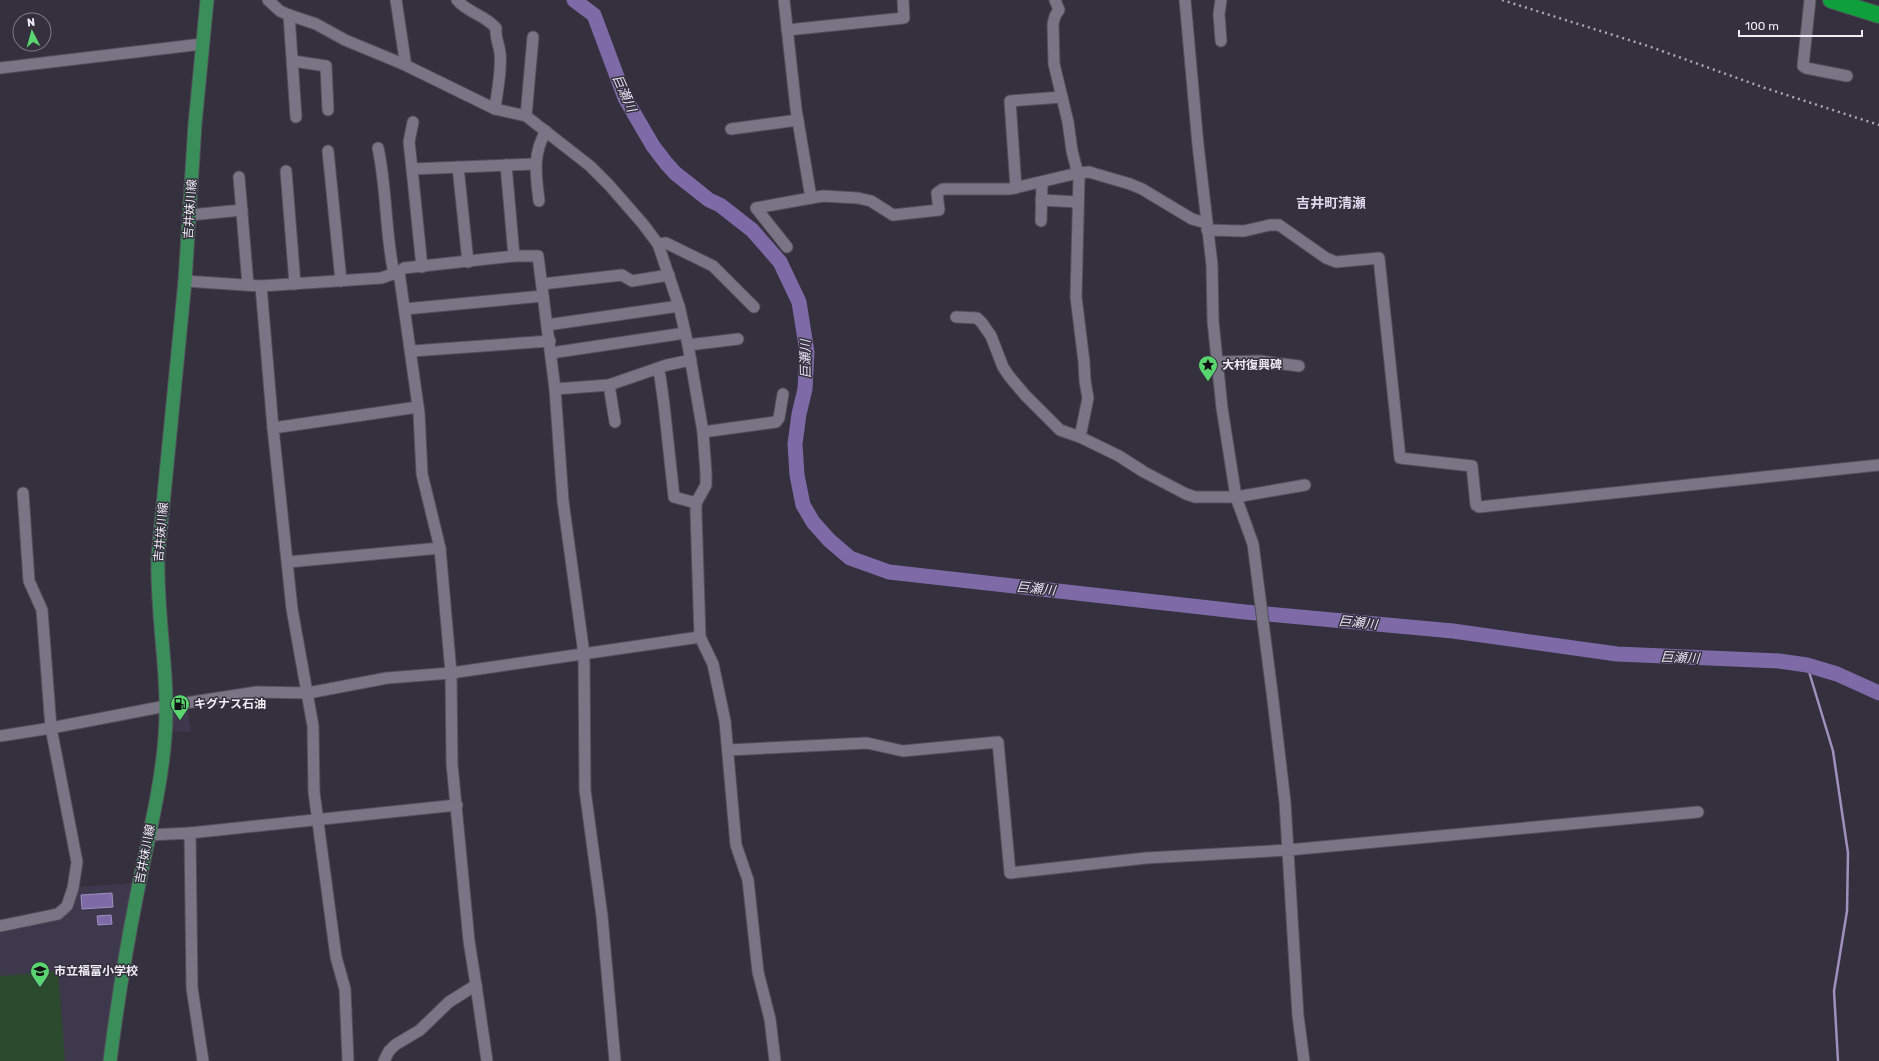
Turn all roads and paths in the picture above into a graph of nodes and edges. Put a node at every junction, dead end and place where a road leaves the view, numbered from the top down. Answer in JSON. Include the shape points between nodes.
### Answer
{"nodes":[{"id":1,"x":207,"y":0,"type":"edge"},
{"id":2,"x":268,"y":0,"type":"edge"},
{"id":3,"x":396,"y":0,"type":"edge"},
{"id":4,"x":457,"y":0,"type":"edge"},
{"id":5,"x":784,"y":0,"type":"edge"},
{"id":6,"x":903,"y":0,"type":"edge"},
{"id":7,"x":1055,"y":0,"type":"edge"},
{"id":8,"x":1185,"y":0,"type":"edge"},
{"id":9,"x":1221,"y":0,"type":"edge"},
{"id":10,"x":1810,"y":0,"type":"edge"},
{"id":11,"x":1831,"y":0,"type":"edge"},
{"id":12,"x":289,"y":15,"type":"junction"},
{"id":13,"x":1879,"y":15,"type":"edge"},
{"id":14,"x":787,"y":30,"type":"junction"},
{"id":15,"x":533,"y":37,"type":"dead end"},
{"id":16,"x":1221,"y":42,"type":"dead end"},
{"id":17,"x":202,"y":44,"type":"junction"},
{"id":18,"x":293,"y":61,"type":"junction"},
{"id":19,"x":403,"y":64,"type":"junction"},
{"id":20,"x":0,"y":68,"type":"edge"},
{"id":21,"x":1847,"y":76,"type":"dead end"},
{"id":22,"x":1062,"y":97,"type":"junction"},
{"id":23,"x":495,"y":108,"type":"junction"},
{"id":24,"x":328,"y":110,"type":"dead end"},
{"id":25,"x":526,"y":116,"type":"junction"},
{"id":26,"x":296,"y":117,"type":"dead end"},
{"id":27,"x":798,"y":120,"type":"junction"},
{"id":28,"x":412,"y":122,"type":"dead end"},
{"id":29,"x":732,"y":129,"type":"dead end"},
{"id":30,"x":546,"y":131,"type":"junction"},
{"id":31,"x":378,"y":148,"type":"dead end"},
{"id":32,"x":328,"y":151,"type":"dead end"},
{"id":33,"x":535,"y":164,"type":"junction"},
{"id":34,"x":506,"y":165,"type":"junction"},
{"id":35,"x":458,"y":167,"type":"junction"},
{"id":36,"x":412,"y":169,"type":"junction"},
{"id":37,"x":286,"y":171,"type":"dead end"},
{"id":38,"x":1081,"y":172,"type":"junction"},
{"id":39,"x":239,"y":177,"type":"dead end"},
{"id":40,"x":1042,"y":182,"type":"junction"},
{"id":41,"x":1016,"y":188,"type":"junction"},
{"id":42,"x":811,"y":198,"type":"junction"},
{"id":43,"x":1041,"y":200,"type":"junction"},
{"id":44,"x":539,"y":201,"type":"dead end"},
{"id":45,"x":1078,"y":202,"type":"junction"},
{"id":46,"x":242,"y":210,"type":"junction"},
{"id":47,"x":190,"y":215,"type":"junction"},
{"id":48,"x":1040,"y":221,"type":"dead end"},
{"id":49,"x":1207,"y":227,"type":"junction"},
{"id":50,"x":658,"y":244,"type":"junction"},
{"id":51,"x":787,"y":247,"type":"dead end"},
{"id":52,"x":514,"y":256,"type":"junction"},
{"id":53,"x":468,"y":262,"type":"junction"},
{"id":54,"x":422,"y":267,"type":"junction"},
{"id":55,"x":397,"y":273,"type":"junction"},
{"id":56,"x":669,"y":275,"type":"junction"},
{"id":57,"x":185,"y":281,"type":"junction"},
{"id":58,"x":342,"y":281,"type":"junction"},
{"id":59,"x":295,"y":284,"type":"junction"},
{"id":60,"x":542,"y":284,"type":"junction"},
{"id":61,"x":248,"y":285,"type":"junction"},
{"id":62,"x":261,"y":286,"type":"junction"},
{"id":63,"x":543,"y":296,"type":"junction"},
{"id":64,"x":679,"y":306,"type":"junction"},
{"id":65,"x":754,"y":307,"type":"dead end"},
{"id":66,"x":405,"y":309,"type":"junction"},
{"id":67,"x":956,"y":317,"type":"dead end"},
{"id":68,"x":547,"y":325,"type":"junction"},
{"id":69,"x":685,"y":333,"type":"junction"},
{"id":70,"x":738,"y":340,"type":"dead end"},
{"id":71,"x":550,"y":342,"type":"junction"},
{"id":72,"x":688,"y":345,"type":"junction"},
{"id":73,"x":412,"y":351,"type":"junction"},
{"id":74,"x":551,"y":353,"type":"junction"},
{"id":75,"x":691,"y":360,"type":"junction"},
{"id":76,"x":1217,"y":362,"type":"junction"},
{"id":77,"x":1299,"y":366,"type":"dead end"},
{"id":78,"x":657,"y":369,"type":"junction"},
{"id":79,"x":609,"y":385,"type":"junction"},
{"id":80,"x":555,"y":389,"type":"junction"},
{"id":81,"x":782,"y":394,"type":"dead end"},
{"id":82,"x":418,"y":407,"type":"junction"},
{"id":83,"x":615,"y":422,"type":"dead end"},
{"id":84,"x":273,"y":428,"type":"junction"},
{"id":85,"x":703,"y":432,"type":"junction"},
{"id":86,"x":1080,"y":437,"type":"junction"},
{"id":87,"x":1879,"y":464,"type":"edge"},
{"id":88,"x":1305,"y":485,"type":"dead end"},
{"id":89,"x":23,"y":493,"type":"dead end"},
{"id":90,"x":1236,"y":497,"type":"junction"},
{"id":91,"x":696,"y":503,"type":"junction"},
{"id":92,"x":440,"y":548,"type":"junction"},
{"id":93,"x":288,"y":562,"type":"junction"},
{"id":94,"x":700,"y":637,"type":"junction"},
{"id":95,"x":584,"y":654,"type":"junction"},
{"id":96,"x":451,"y":673,"type":"junction"},
{"id":97,"x":308,"y":693,"type":"junction"},
{"id":98,"x":166,"y":706,"type":"junction"},
{"id":99,"x":51,"y":728,"type":"junction"},
{"id":100,"x":0,"y":736,"type":"edge"},
{"id":101,"x":728,"y":750,"type":"junction"},
{"id":102,"x":457,"y":805,"type":"junction"},
{"id":103,"x":1698,"y":812,"type":"dead end"},
{"id":104,"x":318,"y":819,"type":"junction"},
{"id":105,"x":190,"y":833,"type":"junction"},
{"id":106,"x":149,"y":835,"type":"junction"},
{"id":107,"x":1288,"y":850,"type":"junction"},
{"id":108,"x":0,"y":926,"type":"edge"},
{"id":109,"x":476,"y":985,"type":"junction"},
{"id":110,"x":110,"y":1061,"type":"edge"},
{"id":111,"x":203,"y":1061,"type":"edge"},
{"id":112,"x":348,"y":1061,"type":"edge"},
{"id":113,"x":384,"y":1061,"type":"edge"},
{"id":114,"x":487,"y":1061,"type":"edge"},
{"id":115,"x":615,"y":1061,"type":"edge"},
{"id":116,"x":775,"y":1061,"type":"edge"},
{"id":117,"x":1304,"y":1061,"type":"edge"}],
"edges":[{"from":1,"to":17,"type":"main road","name":"吉井妹川線"},
{"from":2,"to":12,"type":"street"},
{"from":3,"to":19,"type":"street","via":[[405,60]]},
{"from":4,"to":23,"type":"street","via":[[496,28],[495,38],[500,52],[500,66]]},
{"from":5,"to":14,"type":"street"},
{"from":6,"to":14,"type":"street","via":[[904,18]]},
{"from":7,"to":22,"type":"street","via":[[1059,10],[1054,24],[1054,64]]},
{"from":8,"to":49,"type":"street"},
{"from":9,"to":16,"type":"street"},
{"from":10,"to":21,"type":"street","via":[[1803,66]]},
{"from":11,"to":13,"type":"highway"},
{"from":12,"to":18,"type":"street"},
{"from":12,"to":19,"type":"street","via":[[316,24],[345,40]]},
{"from":14,"to":27,"type":"street"},
{"from":15,"to":25,"type":"street"},
{"from":17,"to":20,"type":"street"},
{"from":17,"to":47,"type":"main road","name":"吉井妹川線"},
{"from":18,"to":24,"type":"street","via":[[326,66]]},
{"from":18,"to":26,"type":"street"},
{"from":19,"to":23,"type":"street"},
{"from":22,"to":38,"type":"street","via":[[1072,151]]},
{"from":22,"to":41,"type":"street","via":[[1010,101]]},
{"from":23,"to":25,"type":"street"},
{"from":25,"to":30,"type":"street"},
{"from":27,"to":29,"type":"street"},
{"from":27,"to":42,"type":"street"},
{"from":28,"to":36,"type":"street","via":[[409,142]]},
{"from":30,"to":33,"type":"street","via":[[540,140]]},
{"from":30,"to":50,"type":"street","via":[[610,185]]},
{"from":31,"to":55,"type":"street","via":[[382,164],[388,246]]},
{"from":32,"to":58,"type":"street"},
{"from":33,"to":34,"type":"street"},
{"from":33,"to":44,"type":"street"},
{"from":34,"to":35,"type":"street"},
{"from":34,"to":52,"type":"street"},
{"from":35,"to":36,"type":"street"},
{"from":35,"to":53,"type":"street"},
{"from":36,"to":54,"type":"street"},
{"from":37,"to":59,"type":"street"},
{"from":38,"to":40,"type":"street"},
{"from":38,"to":45,"type":"street"},
{"from":38,"to":49,"type":"street","via":[[1142,189]]},
{"from":39,"to":46,"type":"street"},
{"from":40,"to":41,"type":"street"},
{"from":40,"to":43,"type":"street"},
{"from":41,"to":42,"type":"street","via":[[944,189],[937,193],[939,210],[893,215],[871,201],[858,198]]},
{"from":42,"to":51,"type":"street","via":[[756,208]]},
{"from":43,"to":45,"type":"street"},
{"from":43,"to":48,"type":"street"},
{"from":45,"to":86,"type":"street","via":[[1076,296],[1088,398]]},
{"from":46,"to":47,"type":"street"},
{"from":46,"to":61,"type":"street"},
{"from":47,"to":57,"type":"main road","name":"吉井妹川線"},
{"from":49,"to":76,"type":"street","via":[[1212,266]]},
{"from":49,"to":87,"type":"street","via":[[1244,231],[1270,224],[1278,225],[1326,258],[1336,262],[1379,258],[1400,458],[1472,466],[1476,505],[1479,507]]},
{"from":50,"to":56,"type":"street"},
{"from":50,"to":65,"type":"street","via":[[666,243],[713,266]]},
{"from":52,"to":53,"type":"street"},
{"from":52,"to":60,"type":"street","via":[[538,256]]},
{"from":53,"to":54,"type":"street"},
{"from":54,"to":55,"type":"street","via":[[404,268]]},
{"from":55,"to":58,"type":"street","via":[[381,278]]},
{"from":55,"to":66,"type":"street"},
{"from":56,"to":60,"type":"street","via":[[632,281],[622,275]]},
{"from":56,"to":64,"type":"street"},
{"from":57,"to":61,"type":"street"},
{"from":57,"to":98,"type":"main road","name":"吉井妹川線","via":[[158,556],[157,584]]},
{"from":58,"to":59,"type":"street"},
{"from":59,"to":62,"type":"street"},
{"from":60,"to":63,"type":"street"},
{"from":61,"to":62,"type":"street"},
{"from":62,"to":84,"type":"street"},
{"from":63,"to":66,"type":"street"},
{"from":63,"to":68,"type":"street"},
{"from":64,"to":68,"type":"street"},
{"from":64,"to":69,"type":"street"},
{"from":66,"to":73,"type":"street"},
{"from":67,"to":86,"type":"street","via":[[977,318],[992,336],[1003,367],[1025,395],[1060,430]]},
{"from":68,"to":71,"type":"street"},
{"from":69,"to":72,"type":"street"},
{"from":69,"to":74,"type":"street"},
{"from":70,"to":72,"type":"street"},
{"from":71,"to":73,"type":"street"},
{"from":71,"to":74,"type":"street"},
{"from":72,"to":75,"type":"street"},
{"from":73,"to":82,"type":"street"},
{"from":74,"to":80,"type":"street"},
{"from":75,"to":78,"type":"street"},
{"from":75,"to":85,"type":"street"},
{"from":76,"to":77,"type":"street","via":[[1260,361]]},
{"from":76,"to":90,"type":"street"},
{"from":78,"to":79,"type":"street"},
{"from":78,"to":91,"type":"street","via":[[663,398],[674,497]]},
{"from":79,"to":80,"type":"street"},
{"from":79,"to":83,"type":"street"},
{"from":80,"to":95,"type":"street","via":[[563,501]]},
{"from":81,"to":85,"type":"street","via":[[779,418],[776,422]]},
{"from":82,"to":84,"type":"street"},
{"from":82,"to":92,"type":"street","via":[[422,474]]},
{"from":84,"to":93,"type":"street"},
{"from":85,"to":91,"type":"street","via":[[706,485]]},
{"from":86,"to":90,"type":"street","via":[[1186,494],[1195,497]]},
{"from":88,"to":90,"type":"street"},
{"from":89,"to":99,"type":"street","via":[[29,581],[42,610]]},
{"from":90,"to":107,"type":"street","via":[[1253,544],[1273,700]]},
{"from":91,"to":94,"type":"street"},
{"from":92,"to":93,"type":"street"},
{"from":92,"to":96,"type":"street"},
{"from":93,"to":97,"type":"street","via":[[292,609]]},
{"from":94,"to":95,"type":"street"},
{"from":94,"to":101,"type":"street","via":[[718,684]]},
{"from":95,"to":96,"type":"street"},
{"from":95,"to":115,"type":"street","via":[[585,790],[602,916]]},
{"from":96,"to":97,"type":"street","via":[[387,678]]},
{"from":96,"to":102,"type":"street","via":[[451,750]]},
{"from":97,"to":98,"type":"street","via":[[257,692]]},
{"from":97,"to":104,"type":"street","via":[[313,726],[314,792]]},
{"from":98,"to":99,"type":"street"},
{"from":98,"to":106,"type":"main road","name":"吉井妹川線","via":[[160,777]]},
{"from":99,"to":100,"type":"street"},
{"from":99,"to":108,"type":"street","via":[[77,862],[73,888],[67,906],[58,914]]},
{"from":101,"to":107,"type":"street","via":[[867,743],[903,751],[998,742],[1010,874],[1152,858]]},
{"from":101,"to":116,"type":"street","via":[[736,845],[748,880],[758,972],[770,1019]]},
{"from":102,"to":104,"type":"street"},
{"from":102,"to":109,"type":"street","via":[[468,941]]},
{"from":103,"to":107,"type":"street"},
{"from":104,"to":105,"type":"street"},
{"from":104,"to":112,"type":"street","via":[[336,957],[345,989]]},
{"from":105,"to":106,"type":"street"},
{"from":105,"to":111,"type":"street","via":[[192,988]]},
{"from":106,"to":110,"type":"main road","name":"吉井妹川線"},
{"from":107,"to":117,"type":"street","via":[[1297,1008]]},
{"from":109,"to":113,"type":"street","via":[[449,1002],[420,1030],[396,1045]]},
{"from":109,"to":114,"type":"street"}]}
